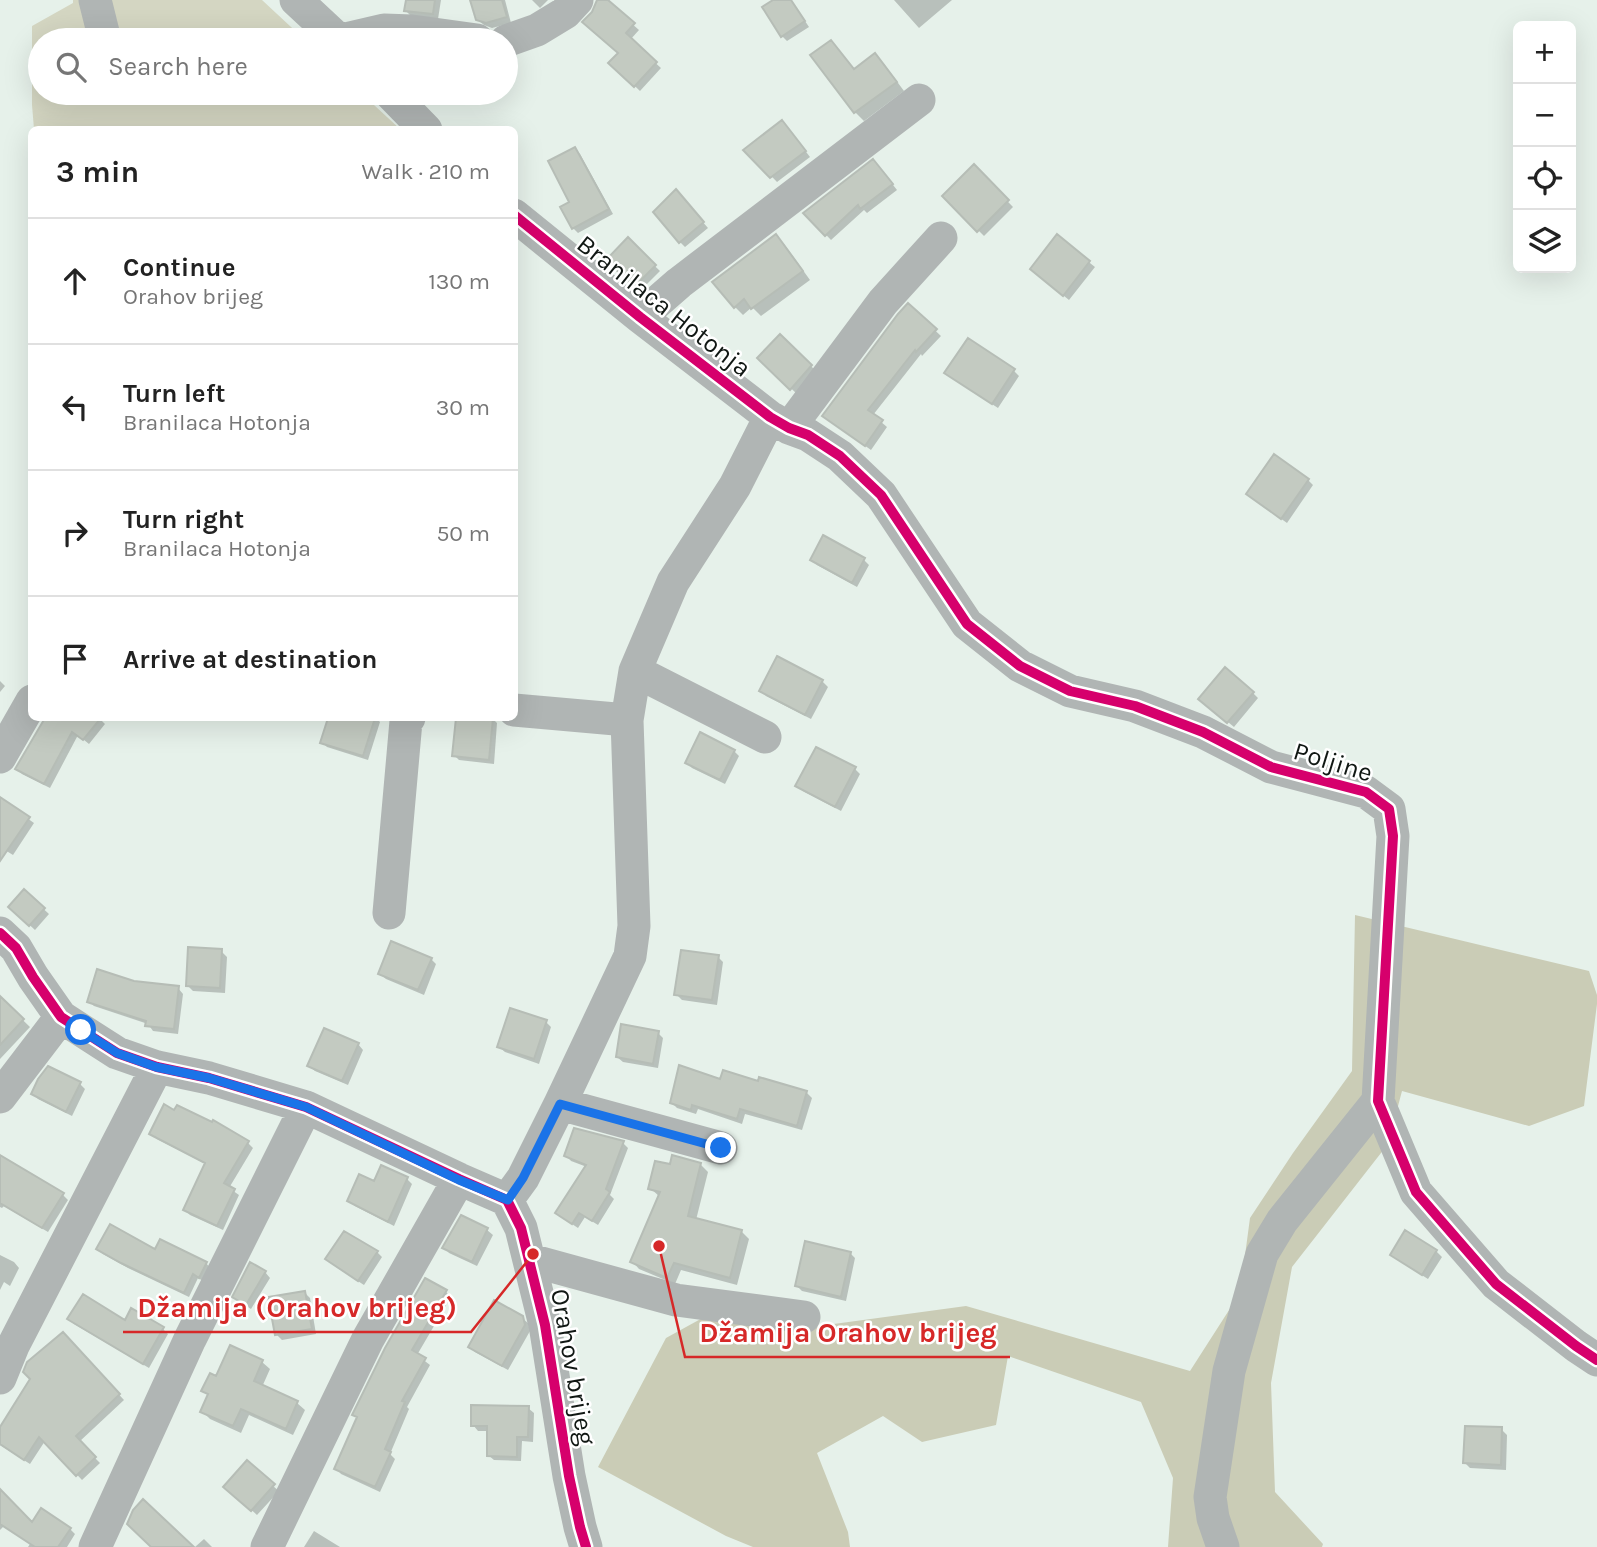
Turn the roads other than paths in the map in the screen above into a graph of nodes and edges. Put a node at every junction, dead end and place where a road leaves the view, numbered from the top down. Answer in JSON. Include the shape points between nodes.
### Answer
{"nodes":[{"id":1,"x":95,"y":0,"type":"edge"},
{"id":2,"x":296,"y":0,"type":"edge"},
{"id":3,"x":578,"y":0,"type":"edge"},
{"id":4,"x":102,"y":28,"type":"edge"},
{"id":5,"x":327,"y":28,"type":"edge"},
{"id":6,"x":518,"y":37,"type":"edge"},
{"id":7,"x":919,"y":100,"type":"dead end"},
{"id":8,"x":402,"y":105,"type":"edge"},
{"id":9,"x":422,"y":126,"type":"edge"},
{"id":10,"x":518,"y":218,"type":"edge"},
{"id":11,"x":941,"y":238,"type":"dead end"},
{"id":12,"x":640,"y":317,"type":"junction"},
{"id":13,"x":779,"y":423,"type":"junction"},
{"id":14,"x":635,"y":671,"type":"junction"},
{"id":15,"x":28,"y":708,"type":"edge"},
{"id":16,"x":518,"y":710,"type":"edge"},
{"id":17,"x":627,"y":720,"type":"junction"},
{"id":18,"x":406,"y":721,"type":"edge"},
{"id":19,"x":765,"y":737,"type":"dead end"},
{"id":20,"x":0,"y":757,"type":"edge"},
{"id":21,"x":389,"y":914,"type":"dead end"},
{"id":22,"x":0,"y":933,"type":"edge"},
{"id":23,"x":61,"y":1017,"type":"junction"},
{"id":24,"x":156,"y":1067,"type":"junction"},
{"id":25,"x":0,"y":1097,"type":"edge"},
{"id":26,"x":1378,"y":1101,"type":"junction"},
{"id":27,"x":560,"y":1104,"type":"junction"},
{"id":28,"x":306,"y":1107,"type":"junction"},
{"id":29,"x":721,"y":1148,"type":"dead end"},
{"id":30,"x":459,"y":1180,"type":"junction"},
{"id":31,"x":508,"y":1200,"type":"junction"},
{"id":32,"x":530,"y":1260,"type":"junction"},
{"id":33,"x":804,"y":1317,"type":"dead end"},
{"id":34,"x":1597,"y":1360,"type":"edge"},
{"id":35,"x":0,"y":1378,"type":"edge"},
{"id":36,"x":95,"y":1547,"type":"edge"},
{"id":37,"x":267,"y":1547,"type":"edge"},
{"id":38,"x":586,"y":1547,"type":"edge"},
{"id":39,"x":1223,"y":1547,"type":"edge"}],
"edges":[{"from":1,"to":4,"type":"street"},
{"from":2,"to":5,"type":"street"},
{"from":3,"to":6,"type":"street","via":[[565,13]]},
{"from":7,"to":12,"type":"street","name":"Branilaca Hotonja"},
{"from":8,"to":9,"type":"street"},
{"from":10,"to":12,"type":"street","name":"Branilaca Hotonja"},
{"from":11,"to":13,"type":"street"},
{"from":12,"to":13,"type":"street","name":"Branilaca Hotonja"},
{"from":13,"to":14,"type":"street","via":[[673,582]]},
{"from":13,"to":26,"type":"street","name":"Poljine","via":[[840,456],[881,495],[967,624],[1020,666],[1070,691],[1135,706],[1203,732],[1270,767],[1366,792],[1389,809],[1393,836]]},
{"from":14,"to":17,"type":"street"},
{"from":14,"to":19,"type":"street"},
{"from":15,"to":20,"type":"street"},
{"from":16,"to":17,"type":"street"},
{"from":17,"to":27,"type":"street","via":[[634,926],[630,956]]},
{"from":18,"to":21,"type":"street"},
{"from":22,"to":23,"type":"street","via":[[16,948]]},
{"from":23,"to":24,"type":"street","via":[[117,1053]]},
{"from":23,"to":25,"type":"street"},
{"from":24,"to":28,"type":"street"},
{"from":24,"to":35,"type":"street"},
{"from":26,"to":34,"type":"street","name":"Poljine","via":[[1416,1192],[1496,1284]]},
{"from":26,"to":39,"type":"street","via":[[1282,1220],[1262,1254],[1229,1371],[1210,1497]]},
{"from":27,"to":29,"type":"street"},
{"from":27,"to":31,"type":"street"},
{"from":28,"to":30,"type":"street"},
{"from":28,"to":36,"type":"street","via":[[190,1339]]},
{"from":30,"to":31,"type":"street"},
{"from":30,"to":37,"type":"street","via":[[368,1339]]},
{"from":31,"to":32,"type":"street","name":"Orahov brijeg","via":[[522,1228]]},
{"from":32,"to":33,"type":"street","name":"Orahov brijeg","via":[[676,1300]]},
{"from":32,"to":38,"type":"street","name":"Orahov brijeg"}]}
